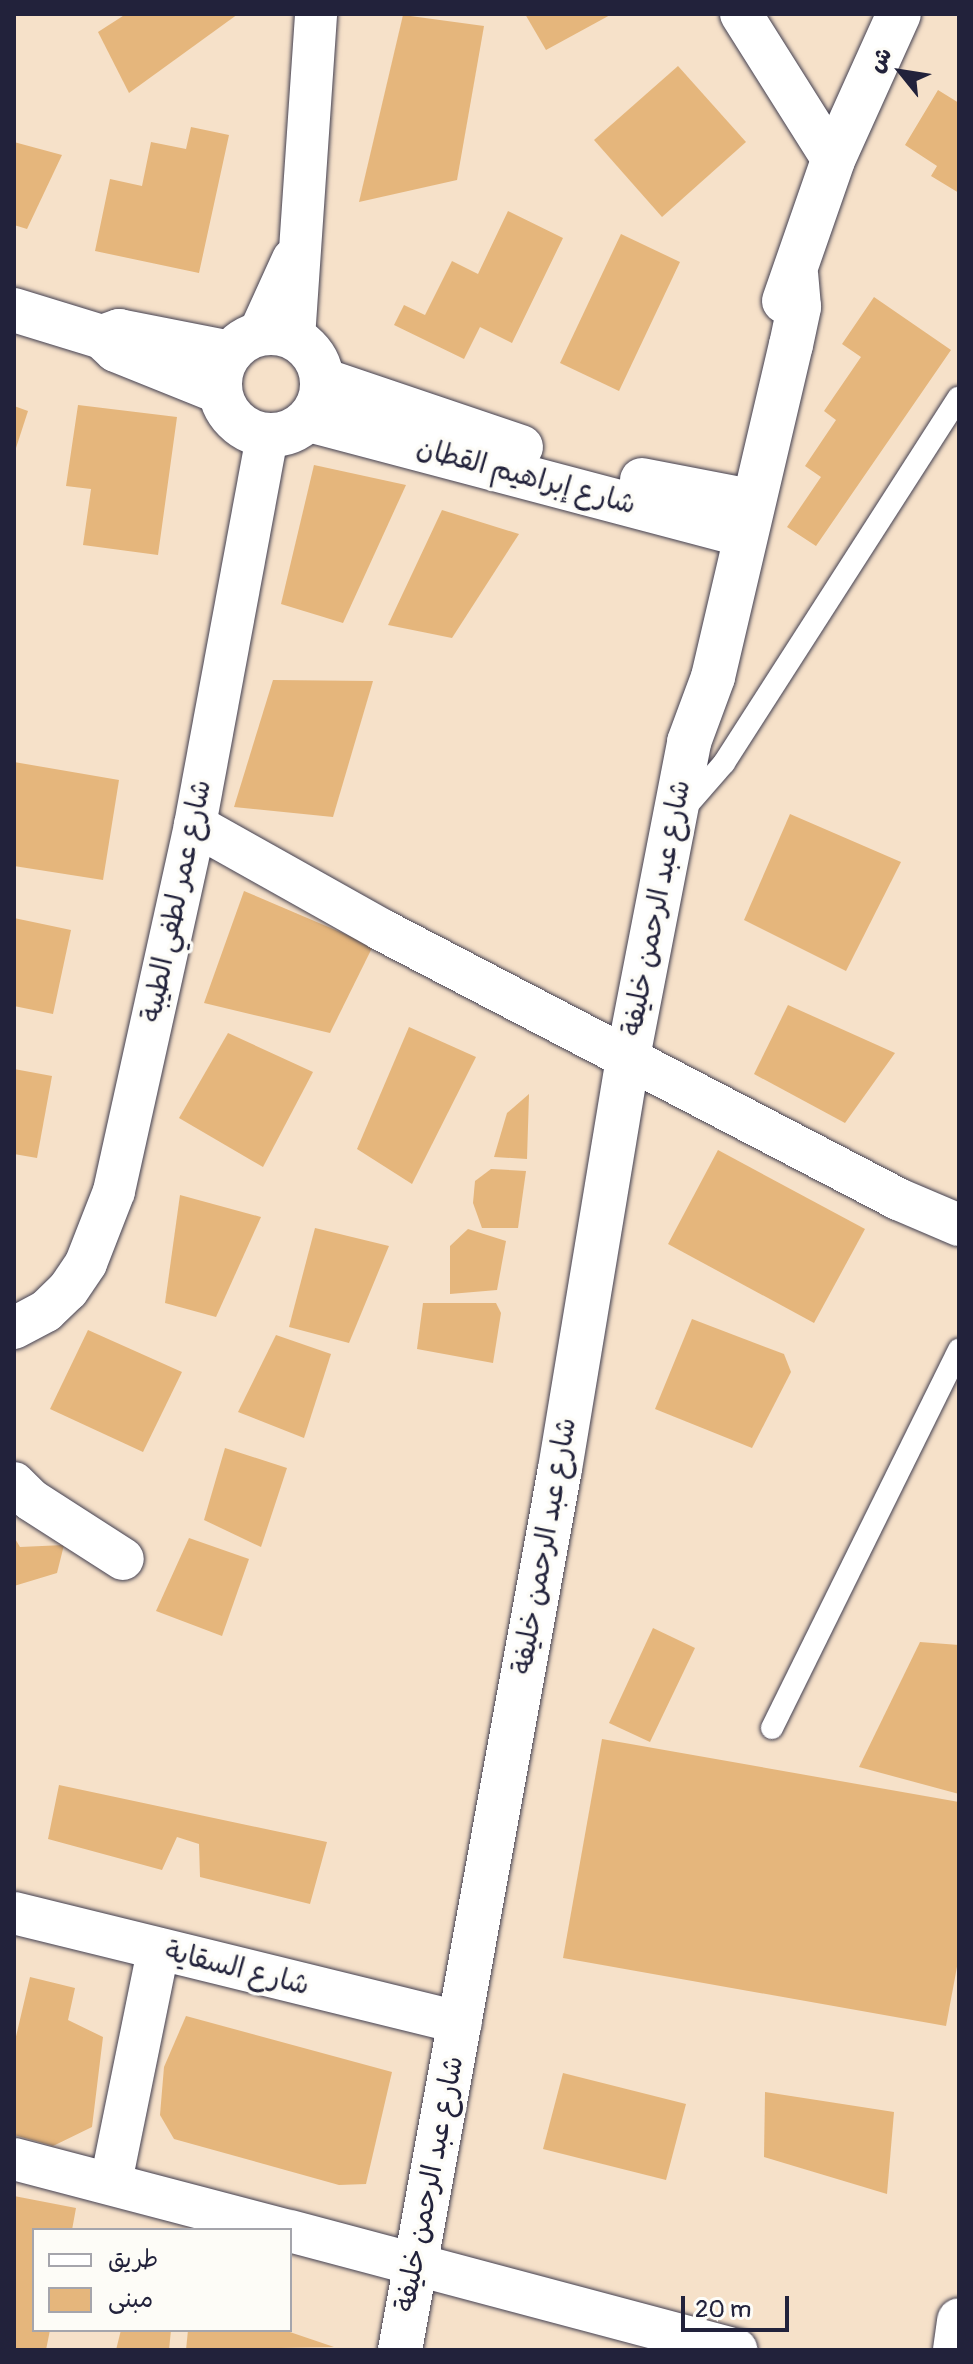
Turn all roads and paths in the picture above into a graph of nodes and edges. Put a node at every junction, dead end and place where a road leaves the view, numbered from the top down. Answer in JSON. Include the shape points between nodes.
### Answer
{"nodes":[{"id":1,"x":316,"y":14,"type":"edge"},
{"id":2,"x":741,"y":14,"type":"edge"},
{"id":3,"x":899,"y":14,"type":"edge"},
{"id":4,"x":833,"y":160,"type":"junction"},
{"id":5,"x":14,"y":310,"type":"edge"},
{"id":6,"x":251,"y":354,"type":"junction"},
{"id":7,"x":958,"y":398,"type":"edge"},
{"id":8,"x":316,"y":400,"type":"junction"},
{"id":9,"x":267,"y":436,"type":"junction"},
{"id":10,"x":736,"y":515,"type":"junction"},
{"id":11,"x":675,"y":819,"type":"junction"},
{"id":12,"x":195,"y":825,"type":"junction"},
{"id":13,"x":628,"y":1057,"type":"junction"},
{"id":14,"x":959,"y":1225,"type":"edge"},
{"id":15,"x":14,"y":1328,"type":"edge"},
{"id":16,"x":959,"y":1350,"type":"edge"},
{"id":17,"x":14,"y":1483,"type":"edge"},
{"id":18,"x":123,"y":1559,"type":"dead end"},
{"id":19,"x":772,"y":1728,"type":"dead end"},
{"id":20,"x":14,"y":1913,"type":"edge"},
{"id":21,"x":158,"y":1950,"type":"junction"},
{"id":22,"x":461,"y":2023,"type":"junction"},
{"id":23,"x":14,"y":2159,"type":"edge"},
{"id":24,"x":111,"y":2182,"type":"junction"},
{"id":25,"x":276,"y":2228,"type":"edge"},
{"id":26,"x":292,"y":2232,"type":"edge"},
{"id":27,"x":413,"y":2265,"type":"junction"},
{"id":28,"x":959,"y":2320,"type":"edge"},
{"id":29,"x":400,"y":2350,"type":"edge"},
{"id":30,"x":736,"y":2350,"type":"edge"},
{"id":31,"x":955,"y":2350,"type":"edge"}],
"edges":[{"from":1,"to":6,"type":"street","via":[[301,269]]},
{"from":2,"to":4,"type":"street"},
{"from":3,"to":4,"type":"street","name":"شارع عبد الرحمن خليفة"},
{"from":4,"to":10,"type":"street","name":"شارع عبد الرحمن خليفة","via":[[796,275],[799,307],[794,332]]},
{"from":5,"to":6,"type":"street","via":[[102,337],[119,331]]},
{"from":6,"to":8,"type":"street","via":[[318,363]]},
{"from":6,"to":9,"type":"street","via":[[231,417]]},
{"from":7,"to":11,"type":"lane","via":[[724,763]]},
{"from":8,"to":9,"type":"street","via":[[282,435]]},
{"from":8,"to":10,"type":"street","name":"شارع إبراهيم القطان"},
{"from":9,"to":12,"type":"street","name":"شارع عمر لطفي الطيبة"},
{"from":10,"to":11,"type":"street","name":"شارع عبد الرحمن خليفة","via":[[683,711],[689,742]]},
{"from":11,"to":13,"type":"street","name":"شارع عبد الرحمن خليفة"},
{"from":12,"to":13,"type":"street","via":[[382,930]]},
{"from":12,"to":15,"type":"street","name":"شارع عمر لطفي الطيبة","via":[[114,1191],[96,1242],[68,1290],[46,1311]]},
{"from":13,"to":14,"type":"street","via":[[898,1199]]},
{"from":13,"to":22,"type":"street","name":"شارع عبد الرحمن خليفة"},
{"from":16,"to":19,"type":"lane"},
{"from":17,"to":18,"type":"street","via":[[31,1500]]},
{"from":20,"to":21,"type":"street","name":"شارع السقاية"},
{"from":21,"to":22,"type":"street","name":"شارع السقاية"},
{"from":21,"to":24,"type":"street"},
{"from":22,"to":27,"type":"street","name":"شارع عبد الرحمن خليفة"},
{"from":23,"to":24,"type":"street"},
{"from":24,"to":25,"type":"street"},
{"from":26,"to":27,"type":"street"},
{"from":27,"to":29,"type":"street","name":"شارع عبد الرحمن خليفة"},
{"from":27,"to":30,"type":"street"},
{"from":28,"to":31,"type":"street"}]}
